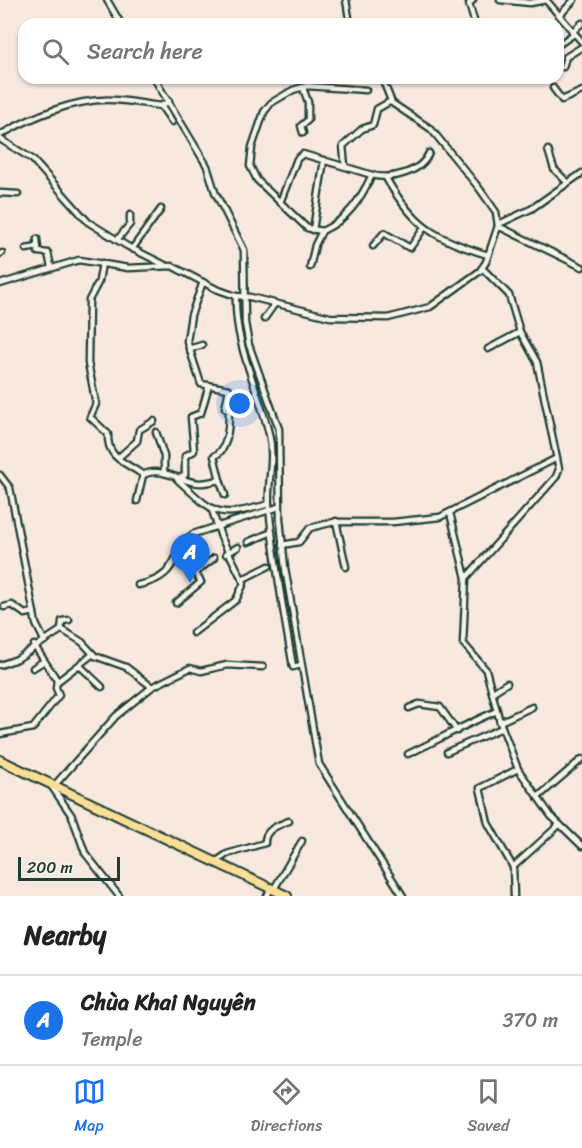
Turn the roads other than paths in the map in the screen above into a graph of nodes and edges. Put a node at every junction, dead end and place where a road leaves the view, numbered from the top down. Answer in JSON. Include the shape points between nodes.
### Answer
{"nodes":[{"id":1,"x":107,"y":0,"type":"edge"},
{"id":2,"x":346,"y":0,"type":"edge"},
{"id":3,"x":473,"y":0,"type":"edge"},
{"id":4,"x":500,"y":0,"type":"edge"},
{"id":5,"x":546,"y":0,"type":"edge"},
{"id":6,"x":574,"y":0,"type":"edge"},
{"id":7,"x":560,"y":15,"type":"junction"},
{"id":8,"x":118,"y":18,"type":"edge"},
{"id":9,"x":349,"y":18,"type":"edge"},
{"id":10,"x":473,"y":18,"type":"edge"},
{"id":11,"x":562,"y":18,"type":"edge"},
{"id":12,"x":564,"y":21,"type":"edge"},
{"id":13,"x":582,"y":23,"type":"edge"},
{"id":14,"x":573,"y":33,"type":"junction"},
{"id":15,"x":564,"y":40,"type":"edge"},
{"id":16,"x":582,"y":42,"type":"edge"},
{"id":17,"x":582,"y":47,"type":"edge"},
{"id":18,"x":564,"y":64,"type":"edge"},
{"id":19,"x":158,"y":84,"type":"edge"},
{"id":20,"x":384,"y":84,"type":"edge"},
{"id":21,"x":303,"y":88,"type":"junction"},
{"id":22,"x":553,"y":88,"type":"dead end"},
{"id":23,"x":366,"y":90,"type":"dead end"},
{"id":24,"x":582,"y":92,"type":"edge"},
{"id":25,"x":169,"y":101,"type":"junction"},
{"id":26,"x":391,"y":102,"type":"junction"},
{"id":27,"x":161,"y":106,"type":"junction"},
{"id":28,"x":172,"y":122,"type":"dead end"},
{"id":29,"x":303,"y":133,"type":"dead end"},
{"id":30,"x":0,"y":137,"type":"edge"},
{"id":31,"x":548,"y":150,"type":"dead end"},
{"id":32,"x":429,"y":153,"type":"dead end"},
{"id":33,"x":324,"y":160,"type":"junction"},
{"id":34,"x":345,"y":166,"type":"junction"},
{"id":35,"x":582,"y":173,"type":"edge"},
{"id":36,"x":372,"y":175,"type":"junction"},
{"id":37,"x":386,"y":178,"type":"junction"},
{"id":38,"x":567,"y":182,"type":"junction"},
{"id":39,"x":0,"y":193,"type":"edge"},
{"id":40,"x":18,"y":194,"type":"dead end"},
{"id":41,"x":281,"y":200,"type":"junction"},
{"id":42,"x":161,"y":209,"type":"dead end"},
{"id":43,"x":130,"y":215,"type":"dead end"},
{"id":44,"x":499,"y":225,"type":"junction"},
{"id":45,"x":424,"y":228,"type":"junction"},
{"id":46,"x":313,"y":230,"type":"junction"},
{"id":47,"x":322,"y":231,"type":"junction"},
{"id":48,"x":37,"y":239,"type":"dead end"},
{"id":49,"x":117,"y":240,"type":"junction"},
{"id":50,"x":373,"y":246,"type":"dead end"},
{"id":51,"x":38,"y":247,"type":"junction"},
{"id":52,"x":26,"y":249,"type":"dead end"},
{"id":53,"x":132,"y":249,"type":"junction"},
{"id":54,"x":488,"y":255,"type":"junction"},
{"id":55,"x":102,"y":263,"type":"junction"},
{"id":56,"x":167,"y":266,"type":"junction"},
{"id":57,"x":51,"y":267,"type":"junction"},
{"id":58,"x":310,"y":267,"type":"dead end"},
{"id":59,"x":582,"y":267,"type":"edge"},
{"id":60,"x":482,"y":268,"type":"junction"},
{"id":61,"x":203,"y":282,"type":"junction"},
{"id":62,"x":0,"y":284,"type":"edge"},
{"id":63,"x":240,"y":296,"type":"junction"},
{"id":64,"x":274,"y":305,"type":"junction"},
{"id":65,"x":264,"y":319,"type":"dead end"},
{"id":66,"x":520,"y":332,"type":"junction"},
{"id":67,"x":202,"y":345,"type":"dead end"},
{"id":68,"x":189,"y":349,"type":"junction"},
{"id":69,"x":488,"y":349,"type":"dead end"},
{"id":70,"x":209,"y":385,"type":"junction"},
{"id":71,"x":154,"y":421,"type":"dead end"},
{"id":72,"x":156,"y":432,"type":"dead end"},
{"id":73,"x":118,"y":458,"type":"junction"},
{"id":74,"x":557,"y":459,"type":"junction"},
{"id":75,"x":164,"y":473,"type":"junction"},
{"id":76,"x":0,"y":475,"type":"edge"},
{"id":77,"x":143,"y":475,"type":"junction"},
{"id":78,"x":177,"y":478,"type":"junction"},
{"id":79,"x":220,"y":480,"type":"junction"},
{"id":80,"x":225,"y":495,"type":"dead end"},
{"id":81,"x":137,"y":501,"type":"dead end"},
{"id":82,"x":269,"y":506,"type":"junction"},
{"id":83,"x":279,"y":507,"type":"junction"},
{"id":84,"x":212,"y":510,"type":"junction"},
{"id":85,"x":450,"y":513,"type":"junction"},
{"id":86,"x":336,"y":521,"type":"junction"},
{"id":87,"x":218,"y":528,"type":"junction"},
{"id":88,"x":272,"y":532,"type":"junction"},
{"id":89,"x":248,"y":542,"type":"dead end"},
{"id":90,"x":282,"y":545,"type":"junction"},
{"id":91,"x":238,"y":547,"type":"dead end"},
{"id":92,"x":227,"y":553,"type":"junction"},
{"id":93,"x":214,"y":558,"type":"dead end"},
{"id":94,"x":176,"y":562,"type":"junction"},
{"id":95,"x":269,"y":566,"type":"dead end"},
{"id":96,"x":346,"y":567,"type":"dead end"},
{"id":97,"x":195,"y":573,"type":"junction"},
{"id":98,"x":466,"y":578,"type":"junction"},
{"id":99,"x":243,"y":579,"type":"junction"},
{"id":100,"x":138,"y":585,"type":"dead end"},
{"id":101,"x":176,"y":603,"type":"dead end"},
{"id":102,"x":4,"y":607,"type":"dead end"},
{"id":103,"x":34,"y":612,"type":"junction"},
{"id":104,"x":69,"y":620,"type":"dead end"},
{"id":105,"x":61,"y":629,"type":"junction"},
{"id":106,"x":193,"y":633,"type":"dead end"},
{"id":107,"x":44,"y":640,"type":"junction"},
{"id":108,"x":34,"y":645,"type":"junction"},
{"id":109,"x":93,"y":654,"type":"junction"},
{"id":110,"x":44,"y":661,"type":"junction"},
{"id":111,"x":0,"y":665,"type":"edge"},
{"id":112,"x":301,"y":665,"type":"junction"},
{"id":113,"x":80,"y":666,"type":"junction"},
{"id":114,"x":262,"y":667,"type":"dead end"},
{"id":115,"x":33,"y":668,"type":"dead end"},
{"id":116,"x":57,"y":682,"type":"junction"},
{"id":117,"x":507,"y":683,"type":"dead end"},
{"id":118,"x":102,"y":687,"type":"dead end"},
{"id":119,"x":152,"y":687,"type":"junction"},
{"id":120,"x":493,"y":692,"type":"junction"},
{"id":121,"x":532,"y":707,"type":"dead end"},
{"id":122,"x":409,"y":708,"type":"dead end"},
{"id":123,"x":496,"y":711,"type":"junction"},
{"id":124,"x":500,"y":722,"type":"junction"},
{"id":125,"x":502,"y":728,"type":"junction"},
{"id":126,"x":457,"y":731,"type":"junction"},
{"id":127,"x":0,"y":734,"type":"edge"},
{"id":128,"x":447,"y":752,"type":"dead end"},
{"id":129,"x":408,"y":754,"type":"dead end"},
{"id":130,"x":582,"y":759,"type":"edge"},
{"id":131,"x":0,"y":760,"type":"edge"},
{"id":132,"x":518,"y":769,"type":"junction"},
{"id":133,"x":51,"y":784,"type":"junction"},
{"id":134,"x":538,"y":797,"type":"junction"},
{"id":135,"x":289,"y":821,"type":"dead end"},
{"id":136,"x":559,"y":825,"type":"junction"},
{"id":137,"x":302,"y":842,"type":"dead end"},
{"id":138,"x":582,"y":846,"type":"edge"},
{"id":139,"x":217,"y":861,"type":"junction"},
{"id":140,"x":513,"y":867,"type":"junction"},
{"id":141,"x":272,"y":888,"type":"junction"},
{"id":142,"x":119,"y":896,"type":"edge"},
{"id":143,"x":267,"y":896,"type":"edge"},
{"id":144,"x":287,"y":896,"type":"edge"},
{"id":145,"x":403,"y":896,"type":"edge"},
{"id":146,"x":514,"y":896,"type":"edge"}],
"edges":[{"from":1,"to":8,"type":"street"},
{"from":2,"to":9,"type":"street"},
{"from":3,"to":10,"type":"street","via":[[469,3]]},
{"from":4,"to":5,"type":"street"},
{"from":5,"to":7,"type":"street"},
{"from":6,"to":7,"type":"street"},
{"from":7,"to":11,"type":"street"},
{"from":12,"to":14,"type":"street"},
{"from":13,"to":14,"type":"street"},
{"from":14,"to":15,"type":"street"},
{"from":14,"to":16,"type":"street"},
{"from":17,"to":18,"type":"street","via":[[566,57]]},
{"from":19,"to":25,"type":"street"},
{"from":20,"to":26,"type":"street"},
{"from":21,"to":23,"type":"street"},
{"from":21,"to":29,"type":"street","via":[[308,120],[301,126]]},
{"from":21,"to":41,"type":"street","via":[[268,106],[251,150],[252,171],[277,201]]},
{"from":22,"to":24,"type":"street","via":[[562,100]]},
{"from":25,"to":27,"type":"street"},
{"from":25,"to":63,"type":"street","via":[[207,166],[215,192],[242,245]]},
{"from":26,"to":34,"type":"street","via":[[377,109],[373,125],[362,129],[343,146]]},
{"from":26,"to":44,"type":"street","via":[[431,129],[479,188],[496,213]]},
{"from":27,"to":28,"type":"street"},
{"from":27,"to":30,"type":"street","via":[[112,99],[63,107],[20,124]]},
{"from":30,"to":49,"type":"street","via":[[32,159],[88,222]]},
{"from":31,"to":38,"type":"street","via":[[554,169]]},
{"from":32,"to":37,"type":"street","via":[[415,168]]},
{"from":33,"to":34,"type":"street"},
{"from":33,"to":41,"type":"street","via":[[300,155]]},
{"from":33,"to":46,"type":"street"},
{"from":34,"to":36,"type":"street"},
{"from":35,"to":38,"type":"street"},
{"from":36,"to":37,"type":"street"},
{"from":36,"to":47,"type":"street","via":[[349,213]]},
{"from":37,"to":45,"type":"street","via":[[402,206]]},
{"from":38,"to":44,"type":"street","via":[[531,209]]},
{"from":39,"to":40,"type":"street"},
{"from":41,"to":46,"type":"street"},
{"from":42,"to":53,"type":"street"},
{"from":43,"to":49,"type":"street","via":[[130,224]]},
{"from":44,"to":54,"type":"street"},
{"from":44,"to":59,"type":"street"},
{"from":45,"to":50,"type":"street","via":[[410,248],[384,233]]},
{"from":45,"to":54,"type":"street"},
{"from":46,"to":47,"type":"street"},
{"from":47,"to":58,"type":"street"},
{"from":48,"to":51,"type":"street"},
{"from":49,"to":53,"type":"street"},
{"from":51,"to":52,"type":"street"},
{"from":51,"to":57,"type":"street","via":[[40,254],[48,253]]},
{"from":53,"to":56,"type":"street"},
{"from":54,"to":60,"type":"street"},
{"from":55,"to":56,"type":"street","via":[[128,268]]},
{"from":55,"to":57,"type":"street","via":[[80,260]]},
{"from":55,"to":73,"type":"street","via":[[99,281],[89,300],[88,363],[96,404],[90,415],[108,434],[108,446]]},
{"from":56,"to":61,"type":"street","via":[[178,267]]},
{"from":57,"to":62,"type":"street"},
{"from":60,"to":64,"type":"street","via":[[424,310],[395,317],[330,317]]},
{"from":60,"to":66,"type":"street","via":[[509,295]]},
{"from":61,"to":63,"type":"street"},
{"from":61,"to":68,"type":"street","via":[[191,315]]},
{"from":63,"to":64,"type":"street"},
{"from":63,"to":82,"type":"street","via":[[240,346],[270,436]]},
{"from":63,"to":83,"type":"street","via":[[249,345],[279,429]]},
{"from":64,"to":65,"type":"street"},
{"from":66,"to":69,"type":"street"},
{"from":66,"to":74,"type":"street","via":[[537,363]]},
{"from":67,"to":68,"type":"street"},
{"from":68,"to":70,"type":"street","via":[[201,384]]},
{"from":70,"to":78,"type":"street","via":[[201,413],[191,417],[194,451],[185,456],[185,475]]},
{"from":70,"to":79,"type":"street","via":[[229,389],[225,408],[229,411],[229,433],[223,448],[214,456]]},
{"from":71,"to":73,"type":"street","via":[[139,430],[137,441]]},
{"from":72,"to":75,"type":"street","via":[[164,456]]},
{"from":73,"to":77,"type":"street"},
{"from":74,"to":85,"type":"street"},
{"from":74,"to":98,"type":"street","via":[[556,477]]},
{"from":75,"to":77,"type":"street"},
{"from":75,"to":78,"type":"street"},
{"from":76,"to":103,"type":"street","via":[[10,488]]},
{"from":77,"to":81,"type":"street"},
{"from":78,"to":79,"type":"street","via":[[200,483]]},
{"from":78,"to":84,"type":"street"},
{"from":79,"to":80,"type":"street"},
{"from":82,"to":83,"type":"street"},
{"from":82,"to":84,"type":"street","via":[[235,513]]},
{"from":82,"to":87,"type":"street","via":[[254,516]]},
{"from":82,"to":88,"type":"street"},
{"from":83,"to":90,"type":"street"},
{"from":84,"to":87,"type":"street"},
{"from":85,"to":86,"type":"street","via":[[423,520]]},
{"from":85,"to":98,"type":"street"},
{"from":86,"to":90,"type":"street","via":[[311,528],[299,542]]},
{"from":86,"to":96,"type":"street"},
{"from":87,"to":92,"type":"street"},
{"from":87,"to":94,"type":"street","via":[[188,538]]},
{"from":88,"to":89,"type":"street"},
{"from":88,"to":112,"type":"street","via":[[293,667]]},
{"from":90,"to":112,"type":"street"},
{"from":91,"to":92,"type":"street"},
{"from":92,"to":99,"type":"street"},
{"from":93,"to":97,"type":"street"},
{"from":94,"to":97,"type":"street","via":[[190,565]]},
{"from":94,"to":100,"type":"street","via":[[165,574]]},
{"from":95,"to":99,"type":"street"},
{"from":97,"to":101,"type":"street","via":[[201,582]]},
{"from":98,"to":120,"type":"street","via":[[463,643],[483,664]]},
{"from":99,"to":106,"type":"street","via":[[244,587],[236,600]]},
{"from":102,"to":103,"type":"street","via":[[12,605],[25,614]]},
{"from":103,"to":107,"type":"street"},
{"from":104,"to":105,"type":"street","via":[[62,621]]},
{"from":105,"to":107,"type":"street"},
{"from":105,"to":109,"type":"street"},
{"from":107,"to":108,"type":"street"},
{"from":108,"to":110,"type":"street"},
{"from":108,"to":111,"type":"street","via":[[17,659]]},
{"from":109,"to":113,"type":"street"},
{"from":109,"to":119,"type":"street","via":[[126,667]]},
{"from":110,"to":115,"type":"street"},
{"from":110,"to":116,"type":"street"},
{"from":112,"to":145,"type":"street","via":[[319,764]]},
{"from":113,"to":116,"type":"street"},
{"from":113,"to":118,"type":"street"},
{"from":114,"to":119,"type":"street","via":[[227,665],[201,671],[190,668]]},
{"from":116,"to":127,"type":"street","via":[[59,695],[36,726]]},
{"from":117,"to":120,"type":"street"},
{"from":119,"to":133,"type":"street","via":[[100,731],[87,752]]},
{"from":120,"to":123,"type":"street"},
{"from":121,"to":124,"type":"street"},
{"from":122,"to":126,"type":"street","via":[[418,704],[440,707]]},
{"from":123,"to":124,"type":"street"},
{"from":123,"to":126,"type":"street","via":[[460,726]]},
{"from":124,"to":125,"type":"street"},
{"from":125,"to":128,"type":"street"},
{"from":125,"to":132,"type":"street"},
{"from":126,"to":129,"type":"street"},
{"from":130,"to":134,"type":"street"},
{"from":131,"to":133,"type":"highway"},
{"from":132,"to":134,"type":"street"},
{"from":132,"to":140,"type":"street","via":[[480,788],[488,823]]},
{"from":133,"to":139,"type":"highway"},
{"from":133,"to":142,"type":"street","via":[[72,816],[85,853]]},
{"from":134,"to":136,"type":"street"},
{"from":135,"to":139,"type":"street","via":[[271,829],[265,843],[227,854]]},
{"from":136,"to":138,"type":"street"},
{"from":136,"to":140,"type":"street"},
{"from":137,"to":141,"type":"street"},
{"from":139,"to":141,"type":"highway"},
{"from":140,"to":146,"type":"street"},
{"from":141,"to":143,"type":"street"},
{"from":141,"to":144,"type":"highway"}]}
